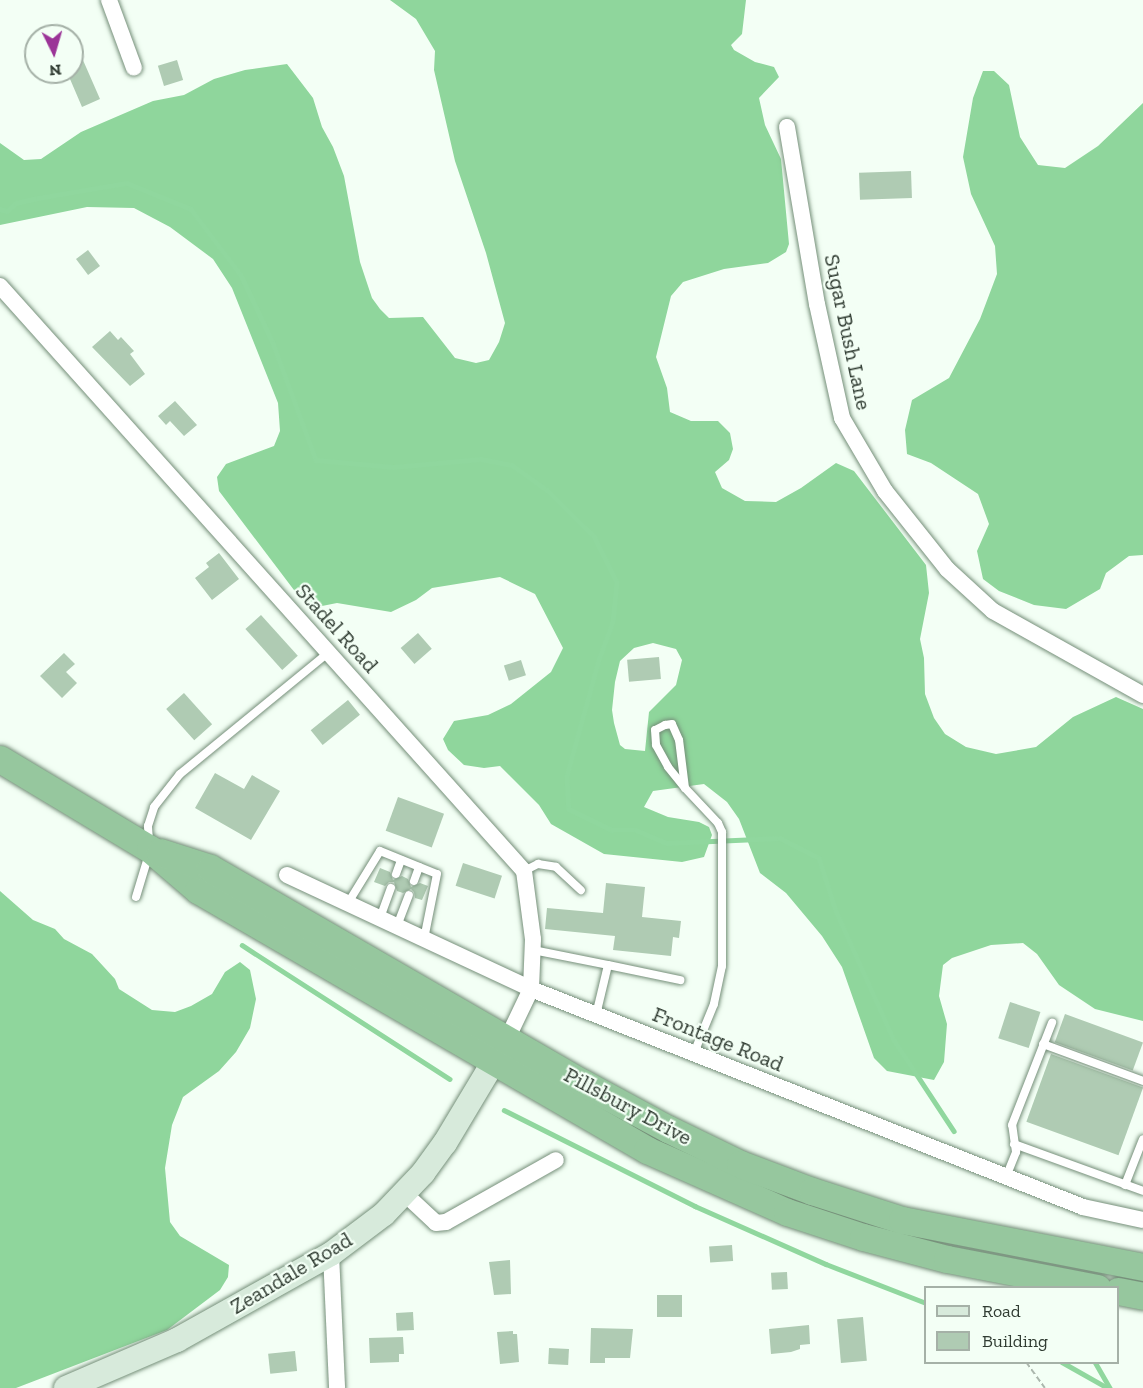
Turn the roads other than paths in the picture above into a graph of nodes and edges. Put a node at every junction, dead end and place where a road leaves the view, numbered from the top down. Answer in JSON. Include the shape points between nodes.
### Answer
{"nodes":[{"id":1,"x":110,"y":0,"type":"edge"},
{"id":2,"x":134,"y":68,"type":"dead end"},
{"id":3,"x":787,"y":127,"type":"dead end"},
{"id":4,"x":0,"y":286,"type":"edge"},
{"id":5,"x":329,"y":652,"type":"junction"},
{"id":6,"x":1143,"y":695,"type":"edge"},
{"id":7,"x":0,"y":759,"type":"edge"},
{"id":8,"x":685,"y":788,"type":"junction"},
{"id":9,"x":150,"y":849,"type":"junction"},
{"id":10,"x":401,"y":860,"type":"junction"},
{"id":11,"x":419,"y":867,"type":"junction"},
{"id":12,"x":524,"y":871,"type":"junction"},
{"id":13,"x":396,"y":874,"type":"dead end"},
{"id":14,"x":287,"y":875,"type":"dead end"},
{"id":15,"x":414,"y":881,"type":"dead end"},
{"id":16,"x":390,"y":888,"type":"dead end"},
{"id":17,"x":580,"y":891,"type":"dead end"},
{"id":18,"x":409,"y":896,"type":"dead end"},
{"id":19,"x":136,"y":897,"type":"dead end"},
{"id":20,"x":348,"y":903,"type":"junction"},
{"id":21,"x":381,"y":918,"type":"junction"},
{"id":22,"x":397,"y":926,"type":"junction"},
{"id":23,"x":424,"y":939,"type":"junction"},
{"id":24,"x":533,"y":950,"type":"junction"},
{"id":25,"x":608,"y":965,"type":"junction"},
{"id":26,"x":680,"y":980,"type":"dead end"},
{"id":27,"x":531,"y":989,"type":"junction"},
{"id":28,"x":596,"y":1014,"type":"junction"},
{"id":29,"x":1052,"y":1023,"type":"dead end"},
{"id":30,"x":507,"y":1039,"type":"junction"},
{"id":31,"x":1043,"y":1044,"type":"junction"},
{"id":32,"x":694,"y":1053,"type":"junction"},
{"id":33,"x":494,"y":1063,"type":"junction"},
{"id":34,"x":1143,"y":1081,"type":"edge"},
{"id":35,"x":1143,"y":1139,"type":"edge"},
{"id":36,"x":1014,"y":1144,"type":"junction"},
{"id":37,"x":556,"y":1160,"type":"dead end"},
{"id":38,"x":1006,"y":1177,"type":"junction"},
{"id":39,"x":1125,"y":1185,"type":"junction"},
{"id":40,"x":1143,"y":1191,"type":"edge"},
{"id":41,"x":405,"y":1194,"type":"junction"},
{"id":42,"x":1143,"y":1220,"type":"edge"},
{"id":43,"x":331,"y":1254,"type":"junction"},
{"id":44,"x":1143,"y":1267,"type":"edge"},
{"id":45,"x":1091,"y":1286,"type":"edge"},
{"id":46,"x":1119,"y":1291,"type":"edge"},
{"id":47,"x":1143,"y":1296,"type":"edge"},
{"id":48,"x":66,"y":1388,"type":"edge"},
{"id":49,"x":336,"y":1388,"type":"edge"}],
"edges":[{"from":1,"to":2,"type":"street"},
{"from":3,"to":6,"type":"street","name":"Sugar Bush Lane","via":[[817,304],[842,418],[885,491],[947,569],[993,611]]},
{"from":4,"to":5,"type":"street","name":"Stadel Road"},
{"from":5,"to":9,"type":"lane","via":[[180,774],[154,807],[148,826]]},
{"from":5,"to":12,"type":"street","name":"Stadel Road"},
{"from":7,"to":9,"type":"highway","name":"Pillsbury Drive"},
{"from":8,"to":8,"type":"lane","via":[[668,767],[653,736],[655,730],[665,725],[672,724],[679,740]]},
{"from":8,"to":32,"type":"lane","via":[[722,832],[722,966],[714,1005]]},
{"from":9,"to":19,"type":"lane"},
{"from":9,"to":30,"type":"highway","name":"Pillsbury Drive","via":[[210,868]]},
{"from":9,"to":33,"type":"highway","name":"Pillsbury Drive","via":[[198,890]]},
{"from":10,"to":11,"type":"lane"},
{"from":10,"to":13,"type":"lane"},
{"from":10,"to":20,"type":"lane","via":[[380,851]]},
{"from":11,"to":15,"type":"lane"},
{"from":11,"to":23,"type":"lane","via":[[437,874]]},
{"from":12,"to":17,"type":"lane","via":[[538,864],[556,867]]},
{"from":12,"to":24,"type":"street"},
{"from":14,"to":20,"type":"street","name":"Frontage Road"},
{"from":16,"to":21,"type":"lane"},
{"from":18,"to":22,"type":"lane"},
{"from":20,"to":21,"type":"street","name":"Frontage Road"},
{"from":21,"to":22,"type":"street","name":"Frontage Road"},
{"from":22,"to":23,"type":"street","name":"Frontage Road"},
{"from":23,"to":27,"type":"street","name":"Frontage Road"},
{"from":24,"to":25,"type":"lane"},
{"from":24,"to":27,"type":"street"},
{"from":25,"to":26,"type":"lane"},
{"from":25,"to":28,"type":"lane"},
{"from":27,"to":28,"type":"street","name":"Frontage Road"},
{"from":27,"to":30,"type":"street"},
{"from":28,"to":32,"type":"street","name":"Frontage Road"},
{"from":29,"to":31,"type":"lane"},
{"from":30,"to":33,"type":"main road","name":"Zeandale Road"},
{"from":30,"to":44,"type":"highway","name":"Pillsbury Drive","via":[[668,1129],[740,1164],[812,1191],[902,1220]]},
{"from":31,"to":34,"type":"lane"},
{"from":31,"to":36,"type":"lane","via":[[1012,1125]]},
{"from":32,"to":38,"type":"street","name":"Frontage Road"},
{"from":33,"to":41,"type":"main road","name":"Zeandale Road","via":[[445,1143]]},
{"from":33,"to":45,"type":"highway","name":"Pillsbury Drive","via":[[646,1150],[787,1212],[946,1260]]},
{"from":35,"to":39,"type":"lane"},
{"from":36,"to":38,"type":"lane","via":[[1016,1152]]},
{"from":36,"to":39,"type":"lane"},
{"from":37,"to":41,"type":"street","via":[[446,1222],[436,1223]]},
{"from":38,"to":42,"type":"street","name":"Frontage Road","via":[[1083,1208]]},
{"from":39,"to":40,"type":"lane"},
{"from":41,"to":43,"type":"main road","name":"Zeandale Road"},
{"from":43,"to":48,"type":"main road","name":"Zeandale Road","via":[[177,1340]]},
{"from":43,"to":49,"type":"street"},
{"from":46,"to":47,"type":"highway"}]}
